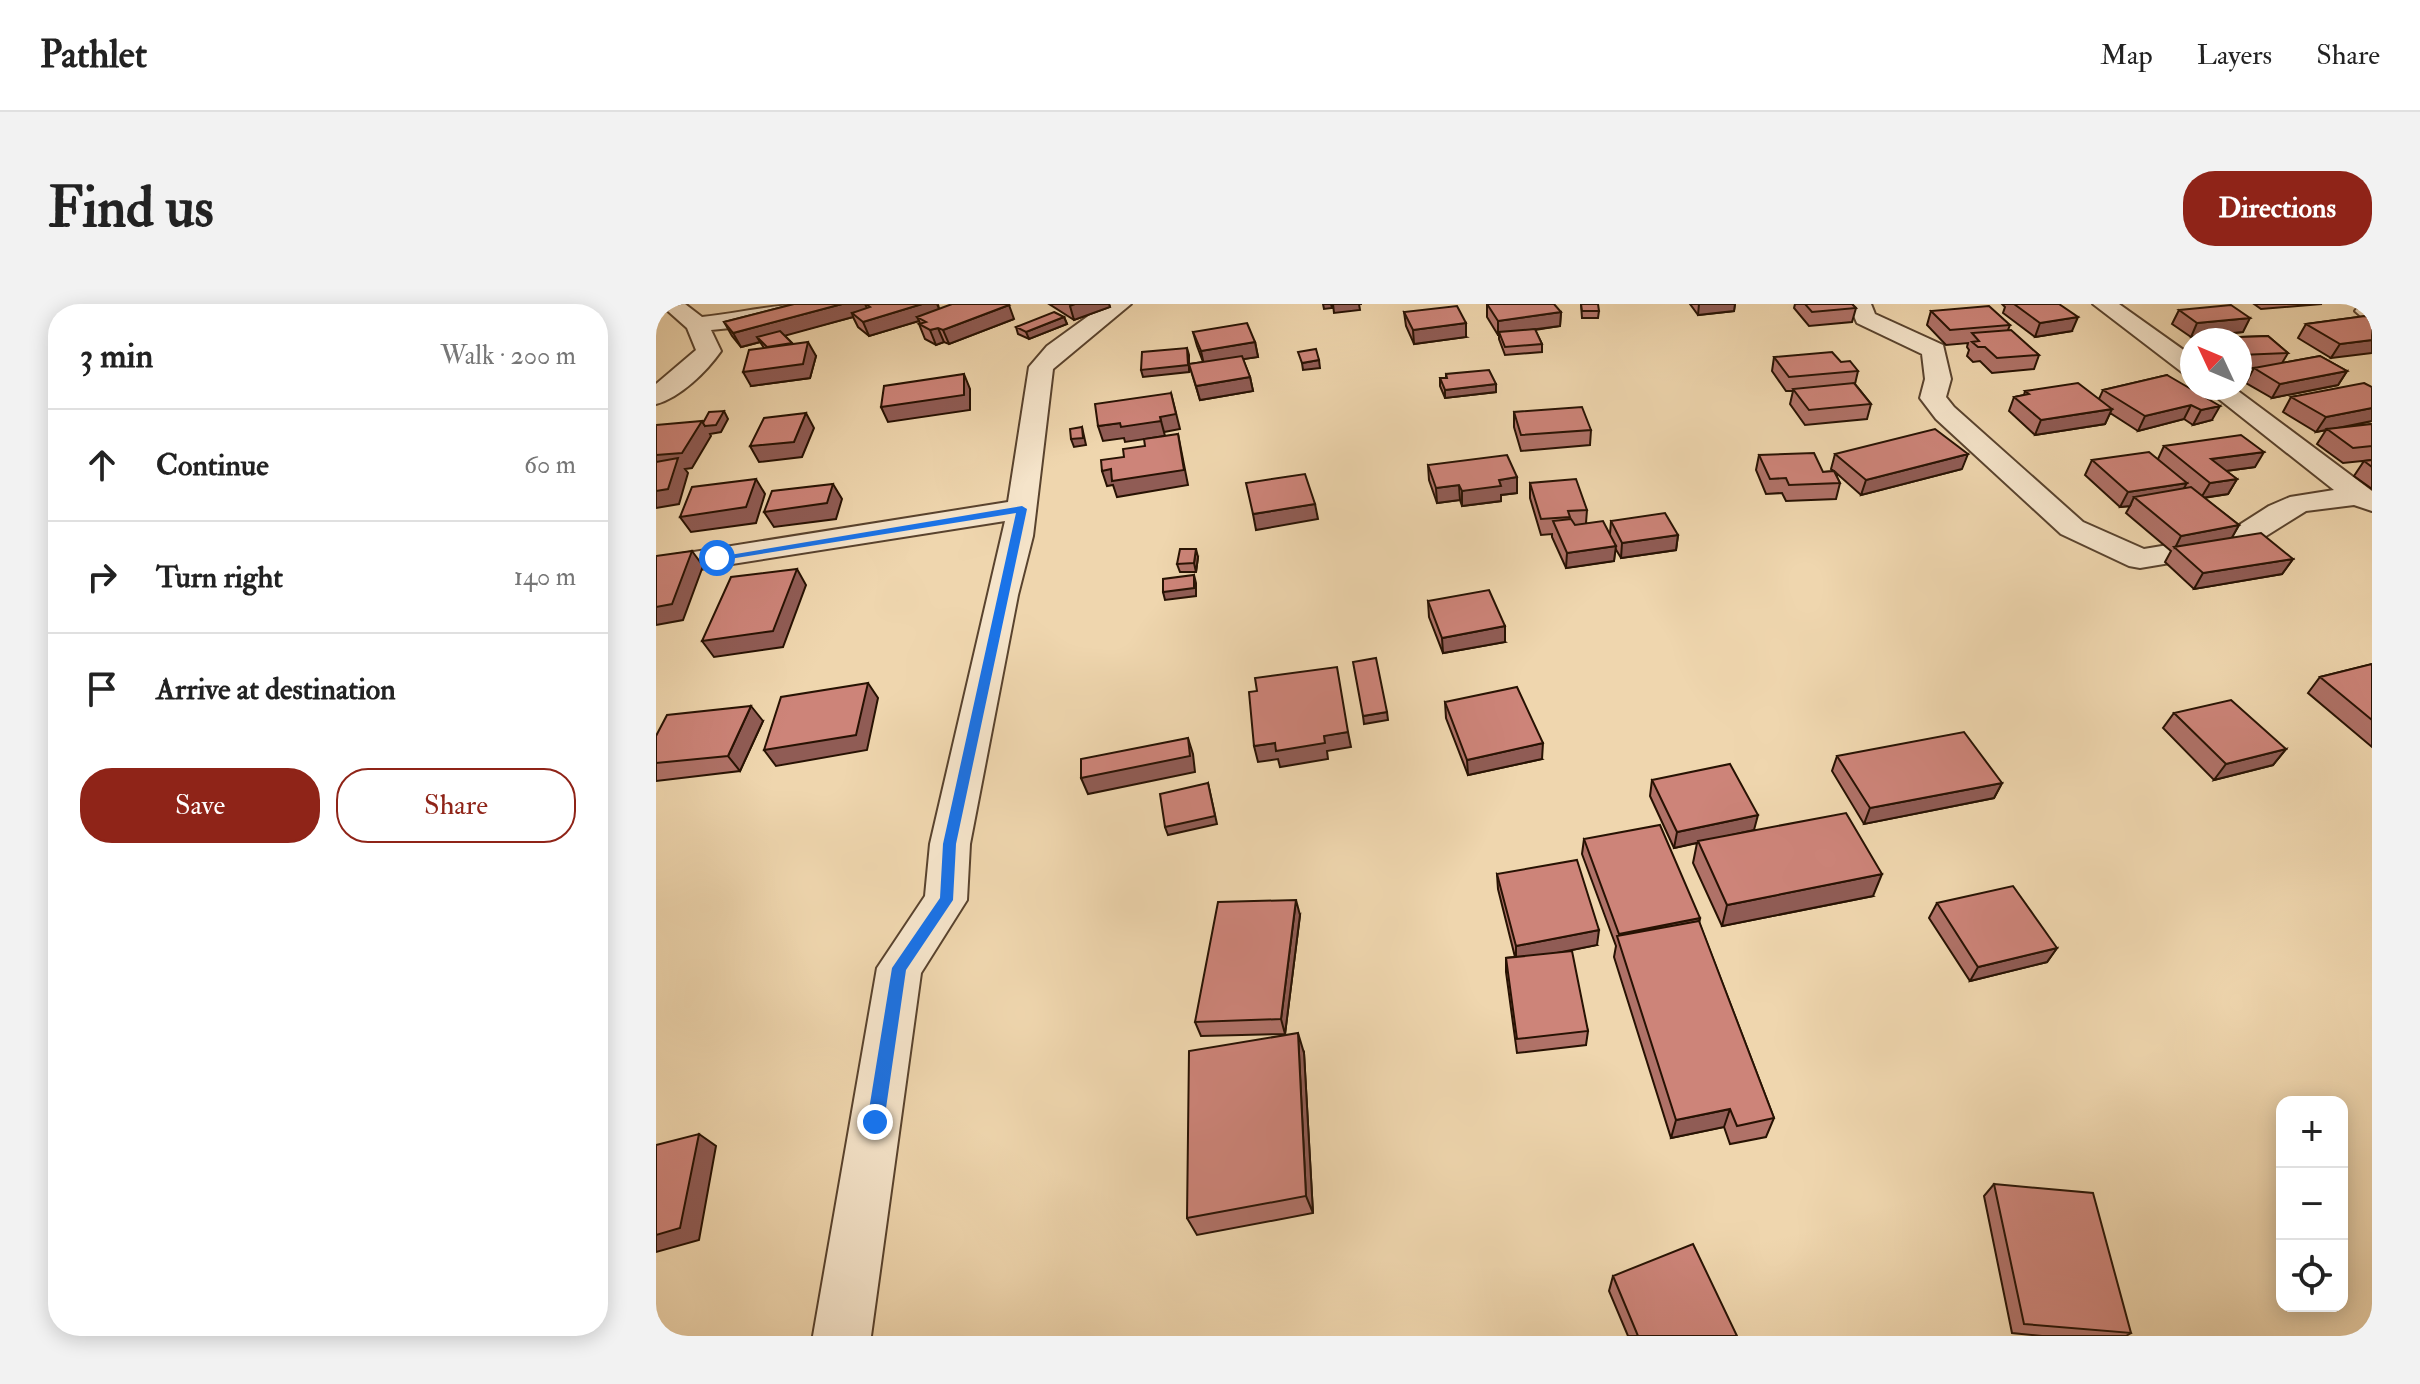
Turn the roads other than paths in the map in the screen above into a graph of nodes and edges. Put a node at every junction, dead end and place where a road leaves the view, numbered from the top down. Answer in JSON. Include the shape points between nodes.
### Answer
{"nodes":[{"id":1,"x":671,"y":304,"type":"edge"},
{"id":2,"x":801,"y":304,"type":"edge"},
{"id":3,"x":1120,"y":304,"type":"edge"},
{"id":4,"x":1860,"y":304,"type":"edge"},
{"id":5,"x":2104,"y":304,"type":"edge"},
{"id":6,"x":697,"y":325,"type":"junction"},
{"id":7,"x":2180,"y":359,"type":"edge"},
{"id":8,"x":656,"y":396,"type":"edge"},
{"id":9,"x":2234,"y":400,"type":"edge"},
{"id":10,"x":2366,"y":501,"type":"edge"},
{"id":11,"x":1022,"y":509,"type":"junction"},
{"id":12,"x":656,"y":567,"type":"edge"},
{"id":13,"x":842,"y":1336,"type":"edge"}],
"edges":[{"from":1,"to":6,"type":"street"},
{"from":2,"to":6,"type":"street","via":[[760,318]]},
{"from":3,"to":11,"type":"street","via":[[1041,367]]},
{"from":4,"to":10,"type":"street","via":[[1874,323],[1934,350],[1938,379],[1933,398],[2060,518],[2140,559],[2231,544],[2300,503]]},
{"from":5,"to":7,"type":"street"},
{"from":6,"to":8,"type":"street","via":[[709,351]]},
{"from":9,"to":10,"type":"street"},
{"from":11,"to":12,"type":"street"},
{"from":11,"to":13,"type":"street","via":[[950,844],[946,900],[899,968]]}]}
